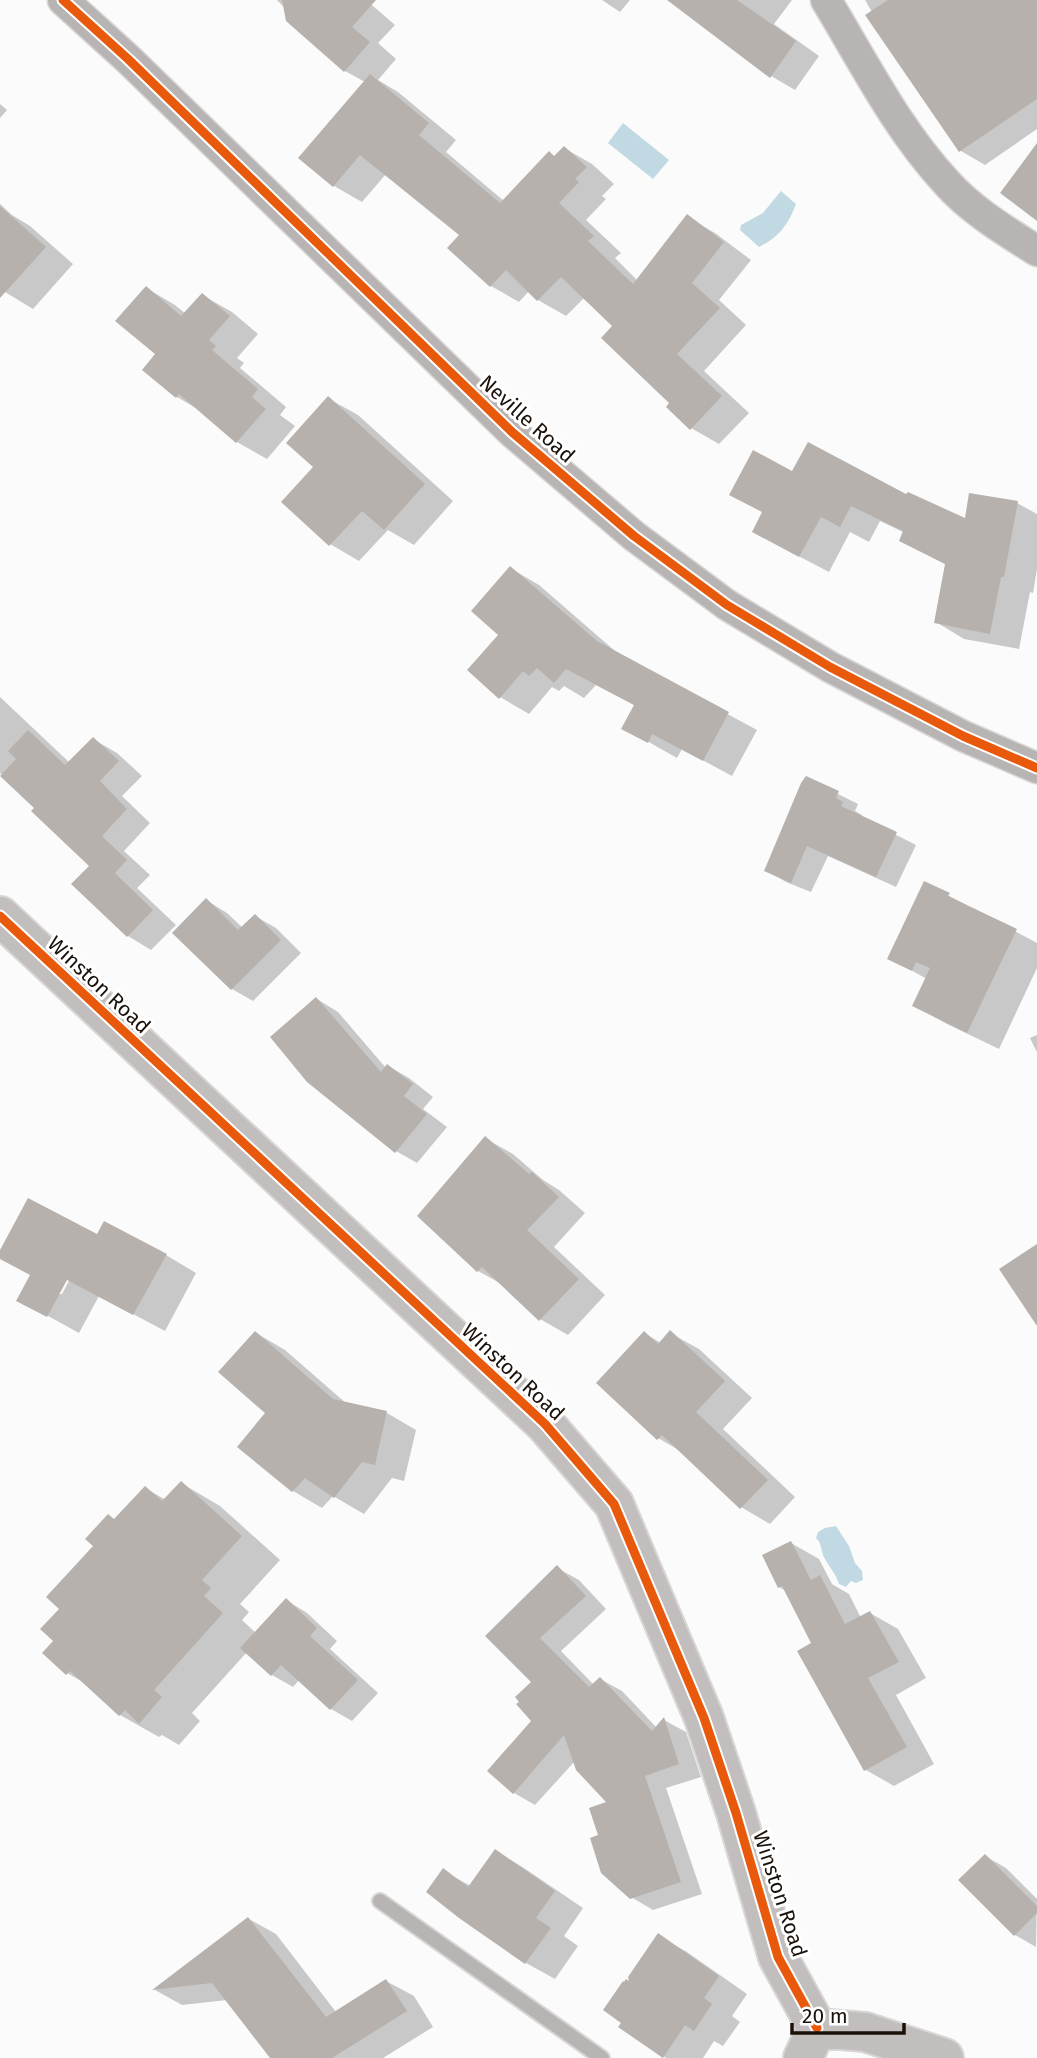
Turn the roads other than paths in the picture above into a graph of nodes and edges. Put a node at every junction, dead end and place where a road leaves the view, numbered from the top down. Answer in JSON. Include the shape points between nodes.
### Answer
{"nodes":[{"id":1,"x":63,"y":0,"type":"edge"},
{"id":2,"x":826,"y":0,"type":"edge"},
{"id":3,"x":1037,"y":251,"type":"edge"},
{"id":4,"x":1037,"y":768,"type":"edge"},
{"id":5,"x":0,"y":916,"type":"edge"},
{"id":6,"x":380,"y":1901,"type":"dead end"},
{"id":7,"x":810,"y":2043,"type":"edge"},
{"id":8,"x":602,"y":2058,"type":"edge"},
{"id":9,"x":944,"y":2058,"type":"edge"}],
"edges":[{"from":1,"to":4,"type":"street","name":"Neville Road","via":[[512,432],[634,536],[727,605],[830,667],[963,736]]},
{"from":2,"to":3,"type":"street","via":[[897,120],[948,185]]},
{"from":5,"to":7,"type":"street","name":"Winston Road","via":[[545,1424],[614,1504],[704,1718]]},
{"from":6,"to":8,"type":"lane"},
{"from":7,"to":9,"type":"street","name":"Winston Road","via":[[865,2032]]}]}
